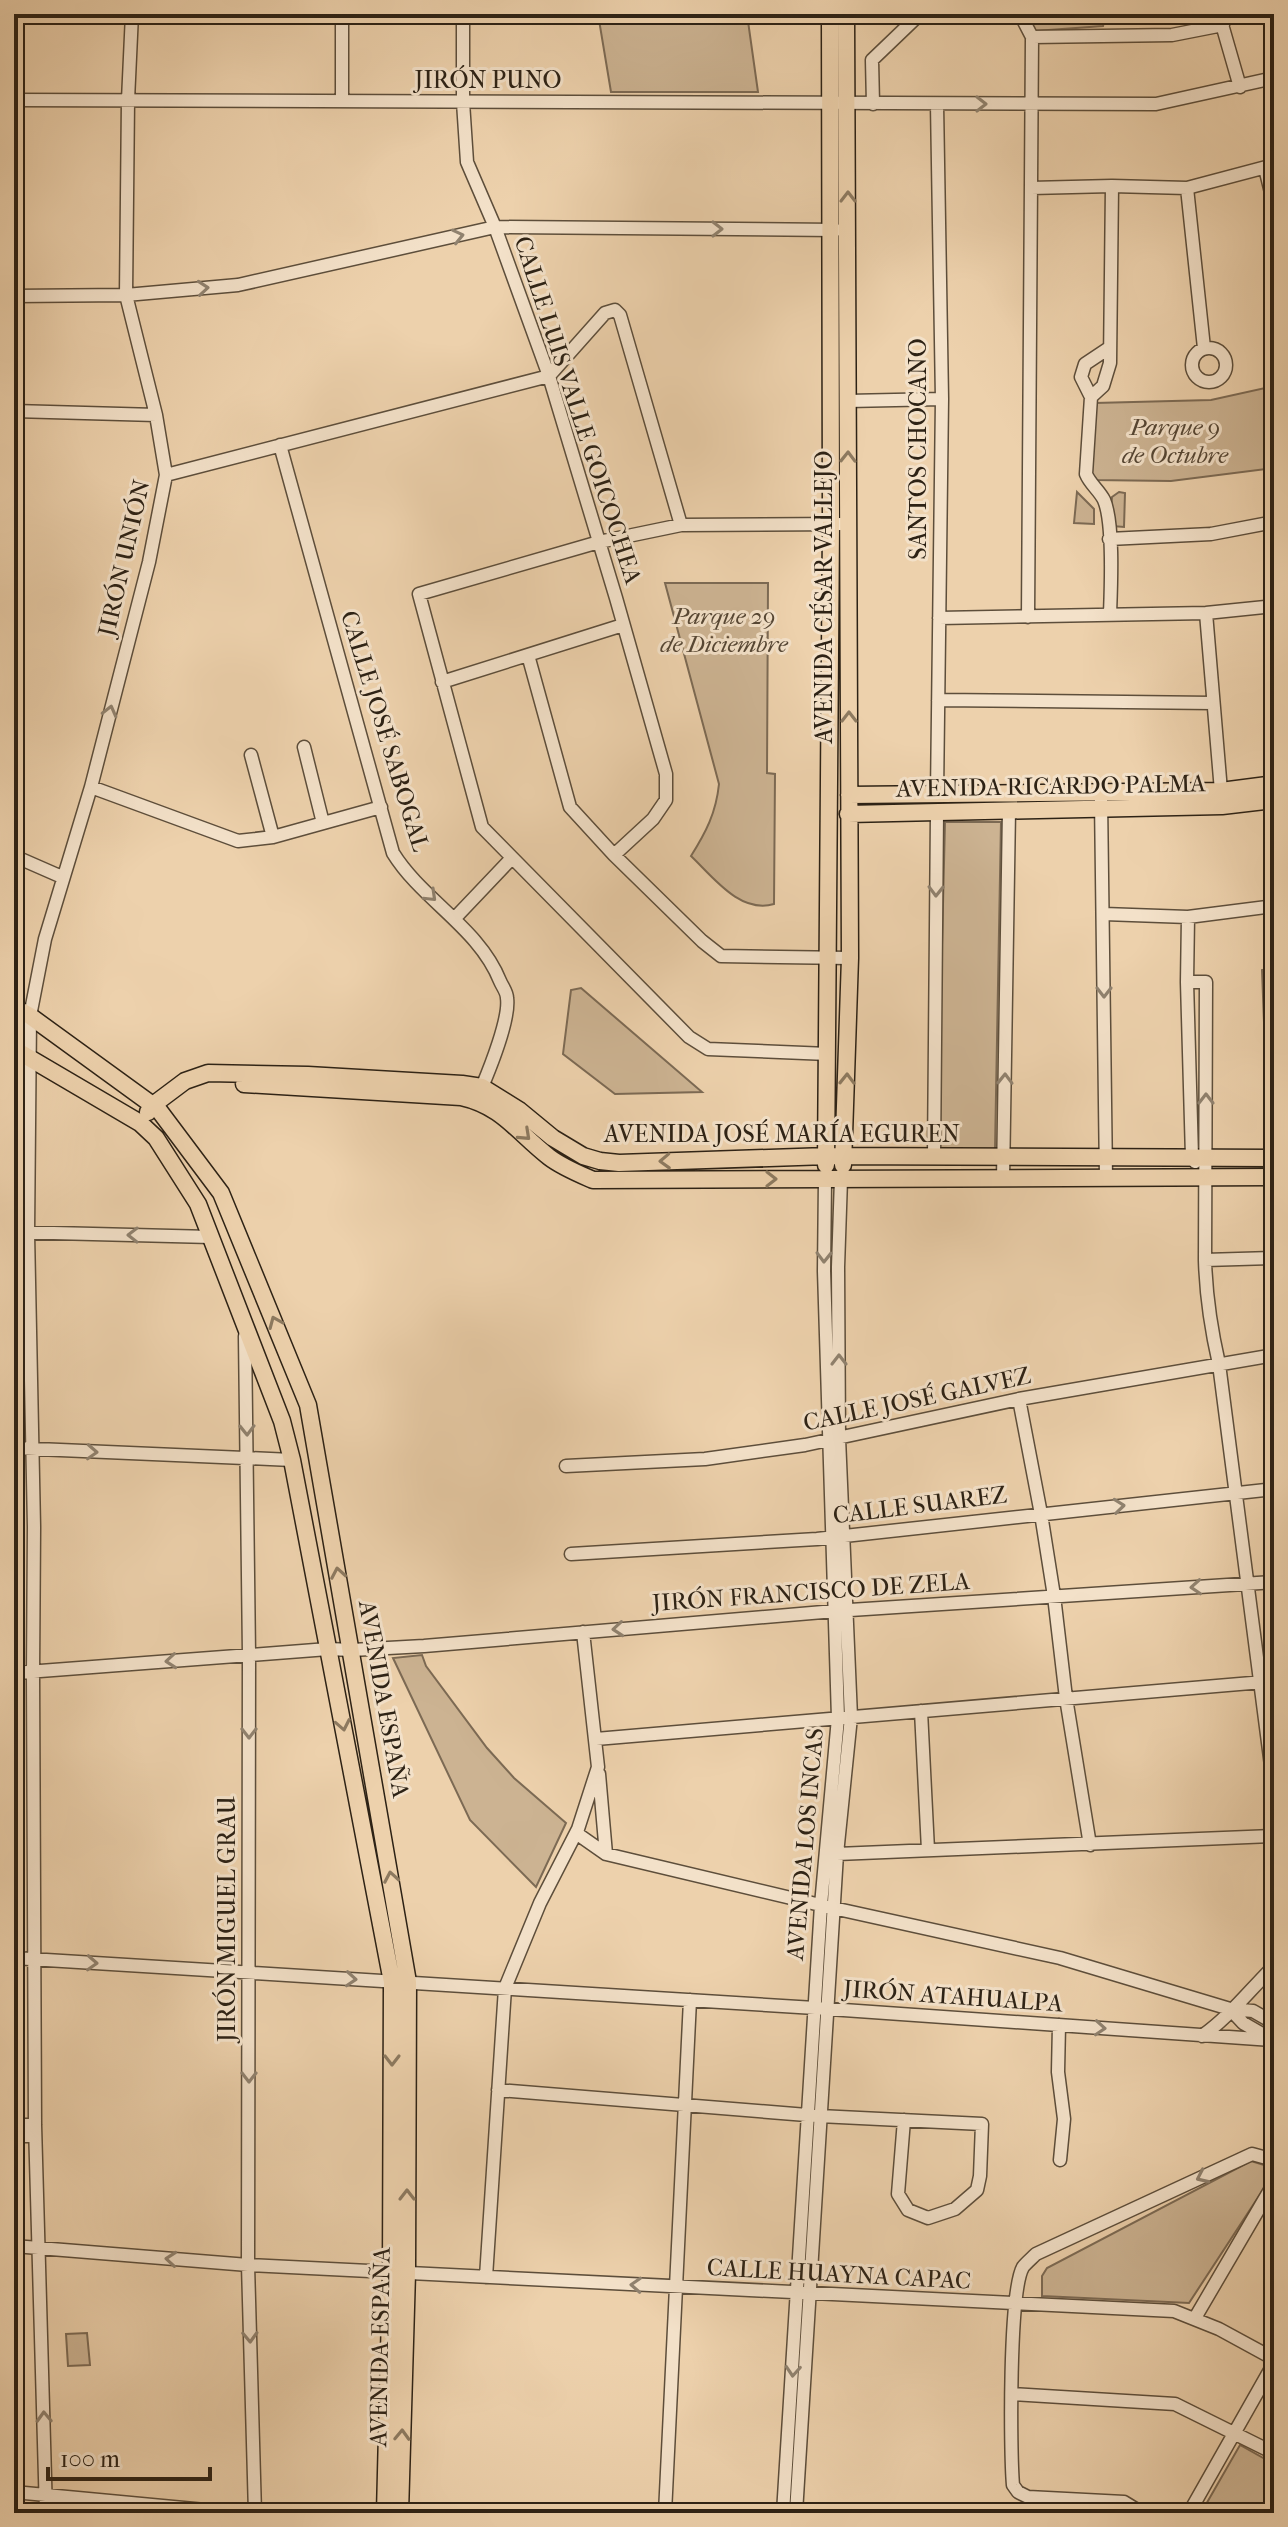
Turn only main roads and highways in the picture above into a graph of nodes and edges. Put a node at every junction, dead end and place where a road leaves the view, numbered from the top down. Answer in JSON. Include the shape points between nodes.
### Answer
{"nodes":[{"id":1,"x":830,"y":14,"type":"edge"},
{"id":2,"x":846,"y":14,"type":"edge"},
{"id":3,"x":838,"y":55,"type":"junction"},
{"id":4,"x":839,"y":104,"type":"junction"},
{"id":5,"x":839,"y":524,"type":"junction"},
{"id":6,"x":1274,"y":784,"type":"edge"},
{"id":7,"x":849,"y":795,"type":"junction"},
{"id":8,"x":1274,"y":800,"type":"edge"},
{"id":9,"x":1101,"y":801,"type":"junction"},
{"id":10,"x":848,"y":814,"type":"junction"},
{"id":11,"x":14,"y":1007,"type":"edge"},
{"id":12,"x":22,"y":1019,"type":"edge"},
{"id":13,"x":22,"y":1053,"type":"edge"},
{"id":14,"x":158,"y":1109,"type":"junction"},
{"id":15,"x":144,"y":1126,"type":"junction"},
{"id":16,"x":827,"y":1156,"type":"junction"},
{"id":17,"x":845,"y":1157,"type":"junction"},
{"id":18,"x":1274,"y":1158,"type":"edge"},
{"id":19,"x":1274,"y":1177,"type":"edge"},
{"id":20,"x":833,"y":1179,"type":"junction"},
{"id":21,"x":221,"y":1193,"type":"junction"},
{"id":22,"x":198,"y":1204,"type":"junction"},
{"id":23,"x":400,"y":1982,"type":"junction"},
{"id":24,"x":399,"y":2272,"type":"junction"},
{"id":25,"x":385,"y":2513,"type":"edge"},
{"id":26,"x":400,"y":2513,"type":"edge"}],
"edges":[{"from":1,"to":3,"type":"main road","name":"AVENIDA CÉSAR VALLEJO"},
{"from":2,"to":3,"type":"main road","name":"AVENIDA CÉSAR VALLEJO"},
{"from":3,"to":4,"type":"main road","name":"AVENIDA CÉSAR VALLEJO"},
{"from":4,"to":5,"type":"main road","name":"AVENIDA CÉSAR VALLEJO","via":[[830,230]]},
{"from":5,"to":4,"type":"main road","name":"AVENIDA CÉSAR VALLEJO","one_way":true,"via":[[848,401],[848,230]]},
{"from":7,"to":5,"type":"main road","name":"AVENIDA CÉSAR VALLEJO","one_way":true},
{"from":5,"to":16,"type":"main road","name":"AVENIDA CÉSAR VALLEJO","via":[[829,796]]},
{"from":6,"to":9,"type":"main road","name":"AVENIDA RICARDO PALMA"},
{"from":7,"to":9,"type":"main road","name":"AVENIDA RICARDO PALMA"},
{"from":7,"to":10,"type":"main road","name":"AVENIDA CÉSAR VALLEJO"},
{"from":8,"to":9,"type":"main road","name":"AVENIDA RICARDO PALMA","via":[[1222,806]]},
{"from":9,"to":10,"type":"main road","name":"AVENIDA RICARDO PALMA","via":[[1009,810]]},
{"from":17,"to":10,"type":"main road","name":"AVENIDA CÉSAR VALLEJO","one_way":true},
{"from":11,"to":12,"type":"main road","name":"AVENIDA ESPAÑA"},
{"from":12,"to":14,"type":"main road","name":"AVENIDA ESPAÑA"},
{"from":13,"to":15,"type":"main road","name":"AVENIDA ESPAÑA"},
{"from":14,"to":15,"type":"main road","name":"AVENIDA JOSÉ MARÍA EGUREN"},
{"from":16,"to":14,"type":"main road","name":"AVENIDA JOSÉ MARÍA EGUREN","one_way":true,"via":[[600,1161],[553,1138],[482,1087],[220,1072],[185,1081]]},
{"from":14,"to":20,"type":"main road","name":"AVENIDA JOSÉ MARÍA EGUREN","one_way":true,"via":[[205,1083],[461,1097],[500,1112],[546,1155],[593,1180]]},
{"from":14,"to":21,"type":"main road","name":"AVENIDA ESPAÑA"},
{"from":15,"to":22,"type":"main road","name":"AVENIDA ESPAÑA"},
{"from":16,"to":17,"type":"main road","name":"AVENIDA JOSÉ MARÍA EGUREN"},
{"from":16,"to":20,"type":"main road","name":"AVENIDA CÉSAR VALLEJO"},
{"from":17,"to":18,"type":"main road","name":"AVENIDA JOSÉ MARÍA EGUREN"},
{"from":17,"to":20,"type":"main road","name":"AVENIDA CÉSAR VALLEJO"},
{"from":19,"to":20,"type":"main road","name":"AVENIDA JOSÉ MARÍA EGUREN"},
{"from":21,"to":22,"type":"main road","via":[[212,1189]]},
{"from":23,"to":21,"type":"main road","name":"AVENIDA ESPAÑA","one_way":true,"via":[[352,1650],[308,1405]]},
{"from":22,"to":23,"type":"main road","name":"AVENIDA ESPAÑA","one_way":true,"via":[[282,1421]]},
{"from":23,"to":24,"type":"main road","name":"AVENIDA ESPAÑA"},
{"from":24,"to":25,"type":"main road","name":"AVENIDA ESPAÑA"},
{"from":26,"to":24,"type":"main road","name":"AVENIDA ESPAÑA","one_way":true}]}
